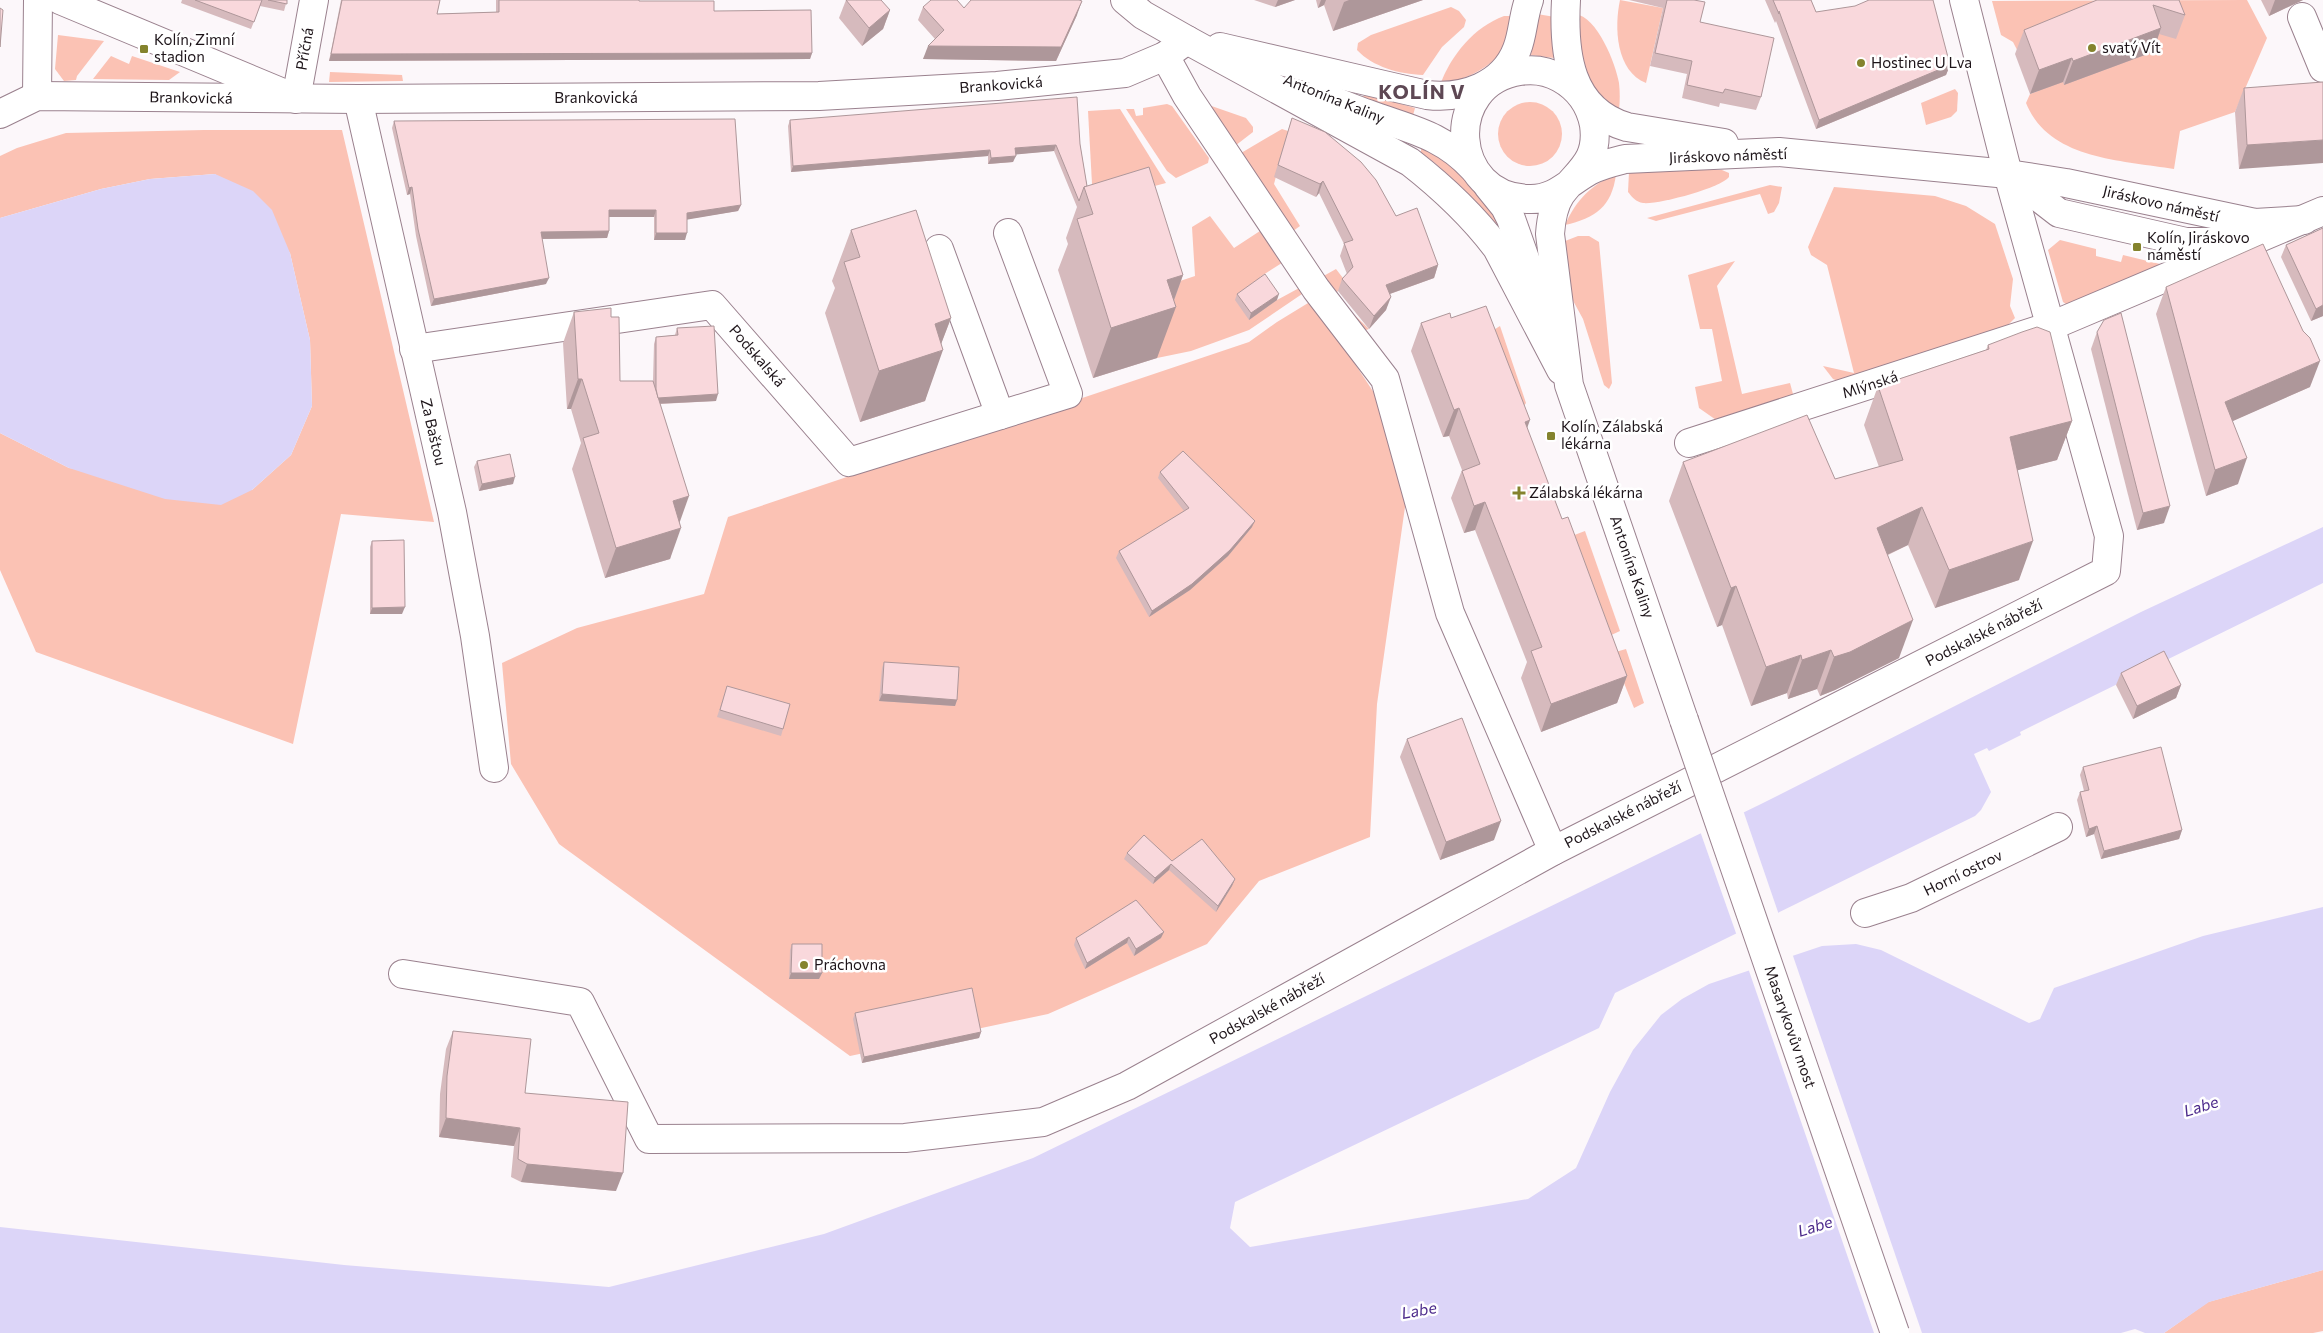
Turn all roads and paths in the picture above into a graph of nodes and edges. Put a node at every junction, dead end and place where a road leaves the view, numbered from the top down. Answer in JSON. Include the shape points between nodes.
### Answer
{"nodes":[{"id":1,"x":38,"y":0,"type":"edge"},
{"id":2,"x":60,"y":0,"type":"edge"},
{"id":3,"x":314,"y":0,"type":"edge"},
{"id":4,"x":1125,"y":0,"type":"edge"},
{"id":5,"x":1529,"y":0,"type":"edge"},
{"id":6,"x":1566,"y":0,"type":"edge"},
{"id":7,"x":1964,"y":0,"type":"edge"},
{"id":8,"x":2302,"y":17,"type":"dead end"},
{"id":9,"x":1187,"y":40,"type":"junction"},
{"id":10,"x":1165,"y":56,"type":"junction"},
{"id":11,"x":2323,"y":68,"type":"edge"},
{"id":12,"x":1492,"y":82,"type":"junction"},
{"id":13,"x":37,"y":96,"type":"junction"},
{"id":14,"x":1582,"y":96,"type":"junction"},
{"id":15,"x":296,"y":99,"type":"junction"},
{"id":16,"x":358,"y":99,"type":"junction"},
{"id":17,"x":0,"y":114,"type":"edge"},
{"id":18,"x":1779,"y":152,"type":"junction"},
{"id":19,"x":1477,"y":173,"type":"junction"},
{"id":20,"x":2008,"y":174,"type":"junction"},
{"id":21,"x":1573,"y":183,"type":"junction"},
{"id":22,"x":2313,"y":216,"type":"edge"},
{"id":23,"x":1008,"y":233,"type":"dead end"},
{"id":24,"x":939,"y":249,"type":"dead end"},
{"id":25,"x":2261,"y":252,"type":"junction"},
{"id":26,"x":2051,"y":326,"type":"junction"},
{"id":27,"x":414,"y":349,"type":"junction"},
{"id":28,"x":1569,"y":385,"type":"junction"},
{"id":29,"x":1000,"y":415,"type":"junction"},
{"id":30,"x":1689,"y":443,"type":"dead end"},
{"id":31,"x":1684,"y":720,"type":"joint"},
{"id":32,"x":494,"y":768,"type":"dead end"},
{"id":33,"x":2058,"y":827,"type":"dead end"},
{"id":34,"x":1553,"y":851,"type":"junction"},
{"id":35,"x":1865,"y":913,"type":"dead end"},
{"id":36,"x":403,"y":974,"type":"dead end"},
{"id":37,"x":1895,"y":1333,"type":"edge"}],
"edges":[{"from":1,"to":13,"type":"street"},
{"from":2,"to":15,"type":"street"},
{"from":3,"to":15,"type":"street","name":"Příčná"},
{"from":4,"to":9,"type":"street","via":[[1143,15]]},
{"from":5,"to":12,"type":"street","via":[[1517,50]]},
{"from":6,"to":14,"type":"street","via":[[1567,53]]},
{"from":7,"to":20,"type":"street"},
{"from":8,"to":11,"type":"street"},
{"from":9,"to":10,"type":"street","name":"Brankovická"},
{"from":9,"to":12,"type":"street","via":[[1427,95],[1466,94]]},
{"from":9,"to":19,"type":"street","name":"Antonína Kaliny","via":[[1367,114],[1433,136],[1450,146]]},
{"from":9,"to":28,"type":"street","via":[[1410,162],[1434,181],[1477,223],[1496,248]]},
{"from":10,"to":16,"type":"street","name":"Brankovická","via":[[1125,73],[1081,79],[819,96]]},
{"from":10,"to":34,"type":"street","via":[[1187,96],[1316,289],[1385,379],[1450,613]]},
{"from":12,"to":14,"type":"street","name":"Jiráskovo náměstí","via":[[1515,72],[1546,72],[1566,81]]},
{"from":12,"to":19,"type":"street","name":"Jiráskovo náměstí","via":[[1472,104],[1465,127],[1466,148]]},
{"from":13,"to":15,"type":"street","name":"Brankovická"},
{"from":13,"to":17,"type":"street","name":"Brankovická"},
{"from":14,"to":18,"type":"street","via":[[1597,114],[1627,127]]},
{"from":14,"to":21,"type":"street","name":"Jiráskovo náměstí","via":[[1591,115],[1594,142],[1589,161]]},
{"from":15,"to":16,"type":"street","name":"Brankovická"},
{"from":16,"to":27,"type":"street","name":"Za Baštou"},
{"from":18,"to":20,"type":"street","name":"Jiráskovo náměstí"},
{"from":18,"to":21,"type":"street","name":"Jiráskovo náměstí","via":[[1625,159],[1589,171]]},
{"from":19,"to":21,"type":"street","name":"Jiráskovo náměstí","via":[[1506,195],[1530,200],[1550,196]]},
{"from":19,"to":28,"type":"street","via":[[1511,219]]},
{"from":20,"to":22,"type":"street","name":"Jiráskovo náměstí","via":[[2066,183],[2255,224]]},
{"from":20,"to":25,"type":"street","via":[[2059,212],[2186,242],[2228,244]]},
{"from":20,"to":26,"type":"street"},
{"from":21,"to":28,"type":"street","name":"Antonína Kaliny","via":[[1561,194],[1550,234]]},
{"from":22,"to":25,"type":"street","name":"Jiráskovo náměstí"},
{"from":23,"to":29,"type":"street","name":"Podskalská","via":[[1068,394]]},
{"from":24,"to":29,"type":"street"},
{"from":25,"to":26,"type":"street","name":"Jiráskovo náměstí"},
{"from":26,"to":30,"type":"street","name":"Mlýnská"},
{"from":26,"to":34,"type":"street","name":"Podskalské nábřeží","via":[[2109,536],[2106,571]]},
{"from":27,"to":29,"type":"street","name":"Podskalská","via":[[712,305],[848,462]]},
{"from":27,"to":32,"type":"street","name":"Za Baštou","via":[[452,512],[475,636]]},
{"from":28,"to":31,"type":"street","name":"Antonína Kaliny"},
{"from":31,"to":37,"type":"street","name":"Masarykovův most","bridge":true},
{"from":33,"to":35,"type":"street","name":"Horní ostrov","via":[[1911,898]]},
{"from":34,"to":36,"type":"street","name":"Podskalské nábřeží","via":[[1127,1086],[1043,1122],[905,1138],[648,1139],[580,1002]]}]}
